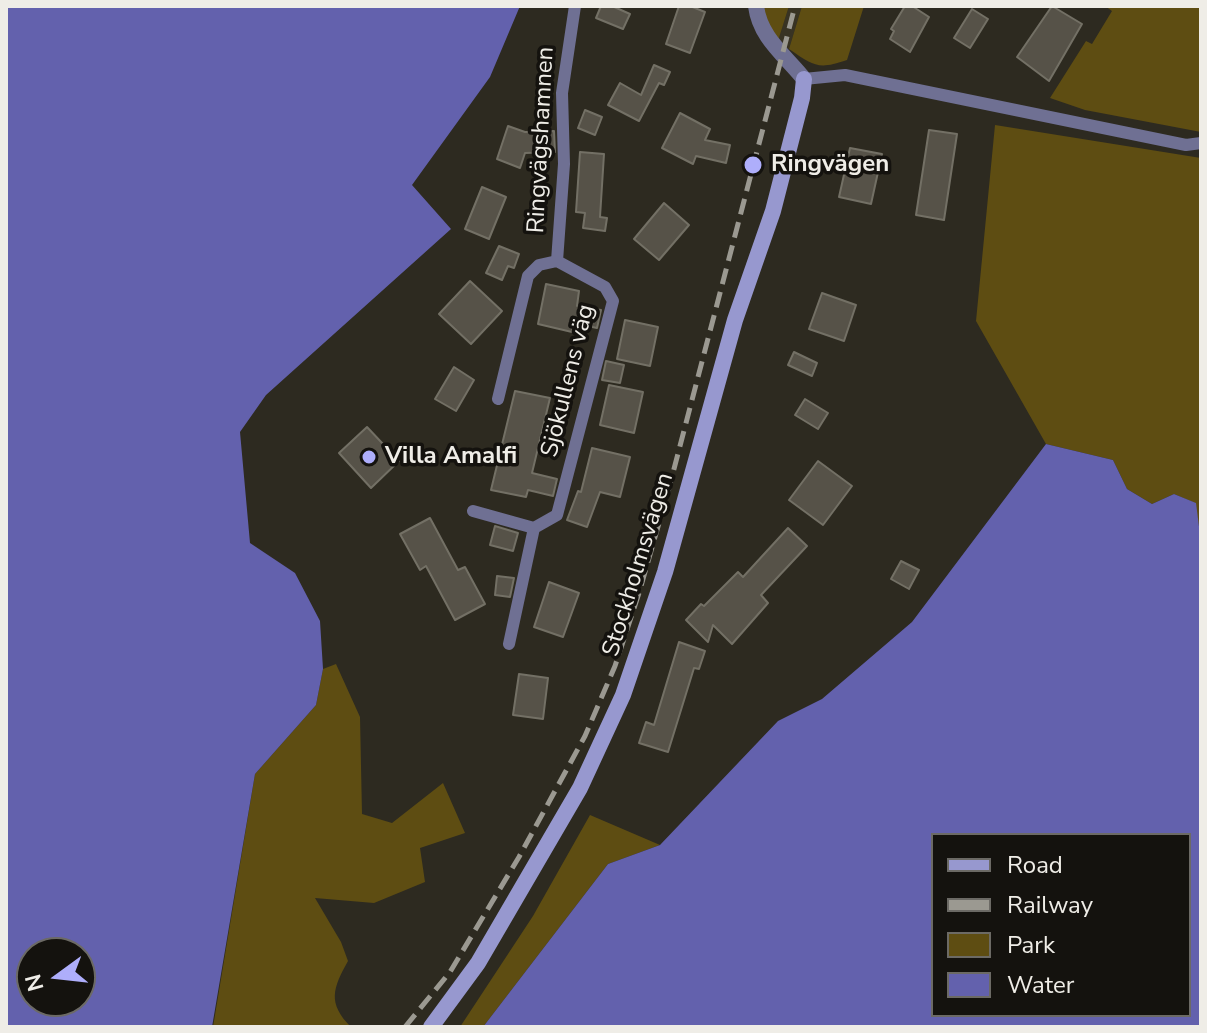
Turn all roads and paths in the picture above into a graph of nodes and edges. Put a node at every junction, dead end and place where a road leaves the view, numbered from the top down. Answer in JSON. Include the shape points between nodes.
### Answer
{"nodes":[{"id":1,"x":575,"y":6,"type":"edge"},
{"id":2,"x":756,"y":6,"type":"edge"},
{"id":3,"x":804,"y":79,"type":"junction"},
{"id":4,"x":1201,"y":143,"type":"edge"},
{"id":5,"x":557,"y":261,"type":"junction"},
{"id":6,"x":498,"y":399,"type":"dead end"},
{"id":7,"x":473,"y":511,"type":"dead end"},
{"id":8,"x":534,"y":528,"type":"junction"},
{"id":9,"x":509,"y":644,"type":"dead end"},
{"id":10,"x":431,"y":1027,"type":"edge"}],
"edges":[{"from":1,"to":5,"type":"street","name":"Ringvägshamnen","via":[[562,93],[564,164]]},
{"from":2,"to":3,"type":"street","via":[[769,41]]},
{"from":3,"to":4,"type":"street","via":[[845,75],[1186,145]]},
{"from":3,"to":10,"type":"main road","name":"Stockholmsvägen","via":[[773,211],[735,320],[665,572],[623,695],[580,788],[478,963]]},
{"from":5,"to":6,"type":"street","name":"Ringvägshamnen","via":[[539,265],[528,276]]},
{"from":5,"to":8,"type":"street","name":"Sjökullens väg","via":[[605,287],[613,301],[557,515]]},
{"from":7,"to":8,"type":"street"},
{"from":8,"to":9,"type":"street"}]}
